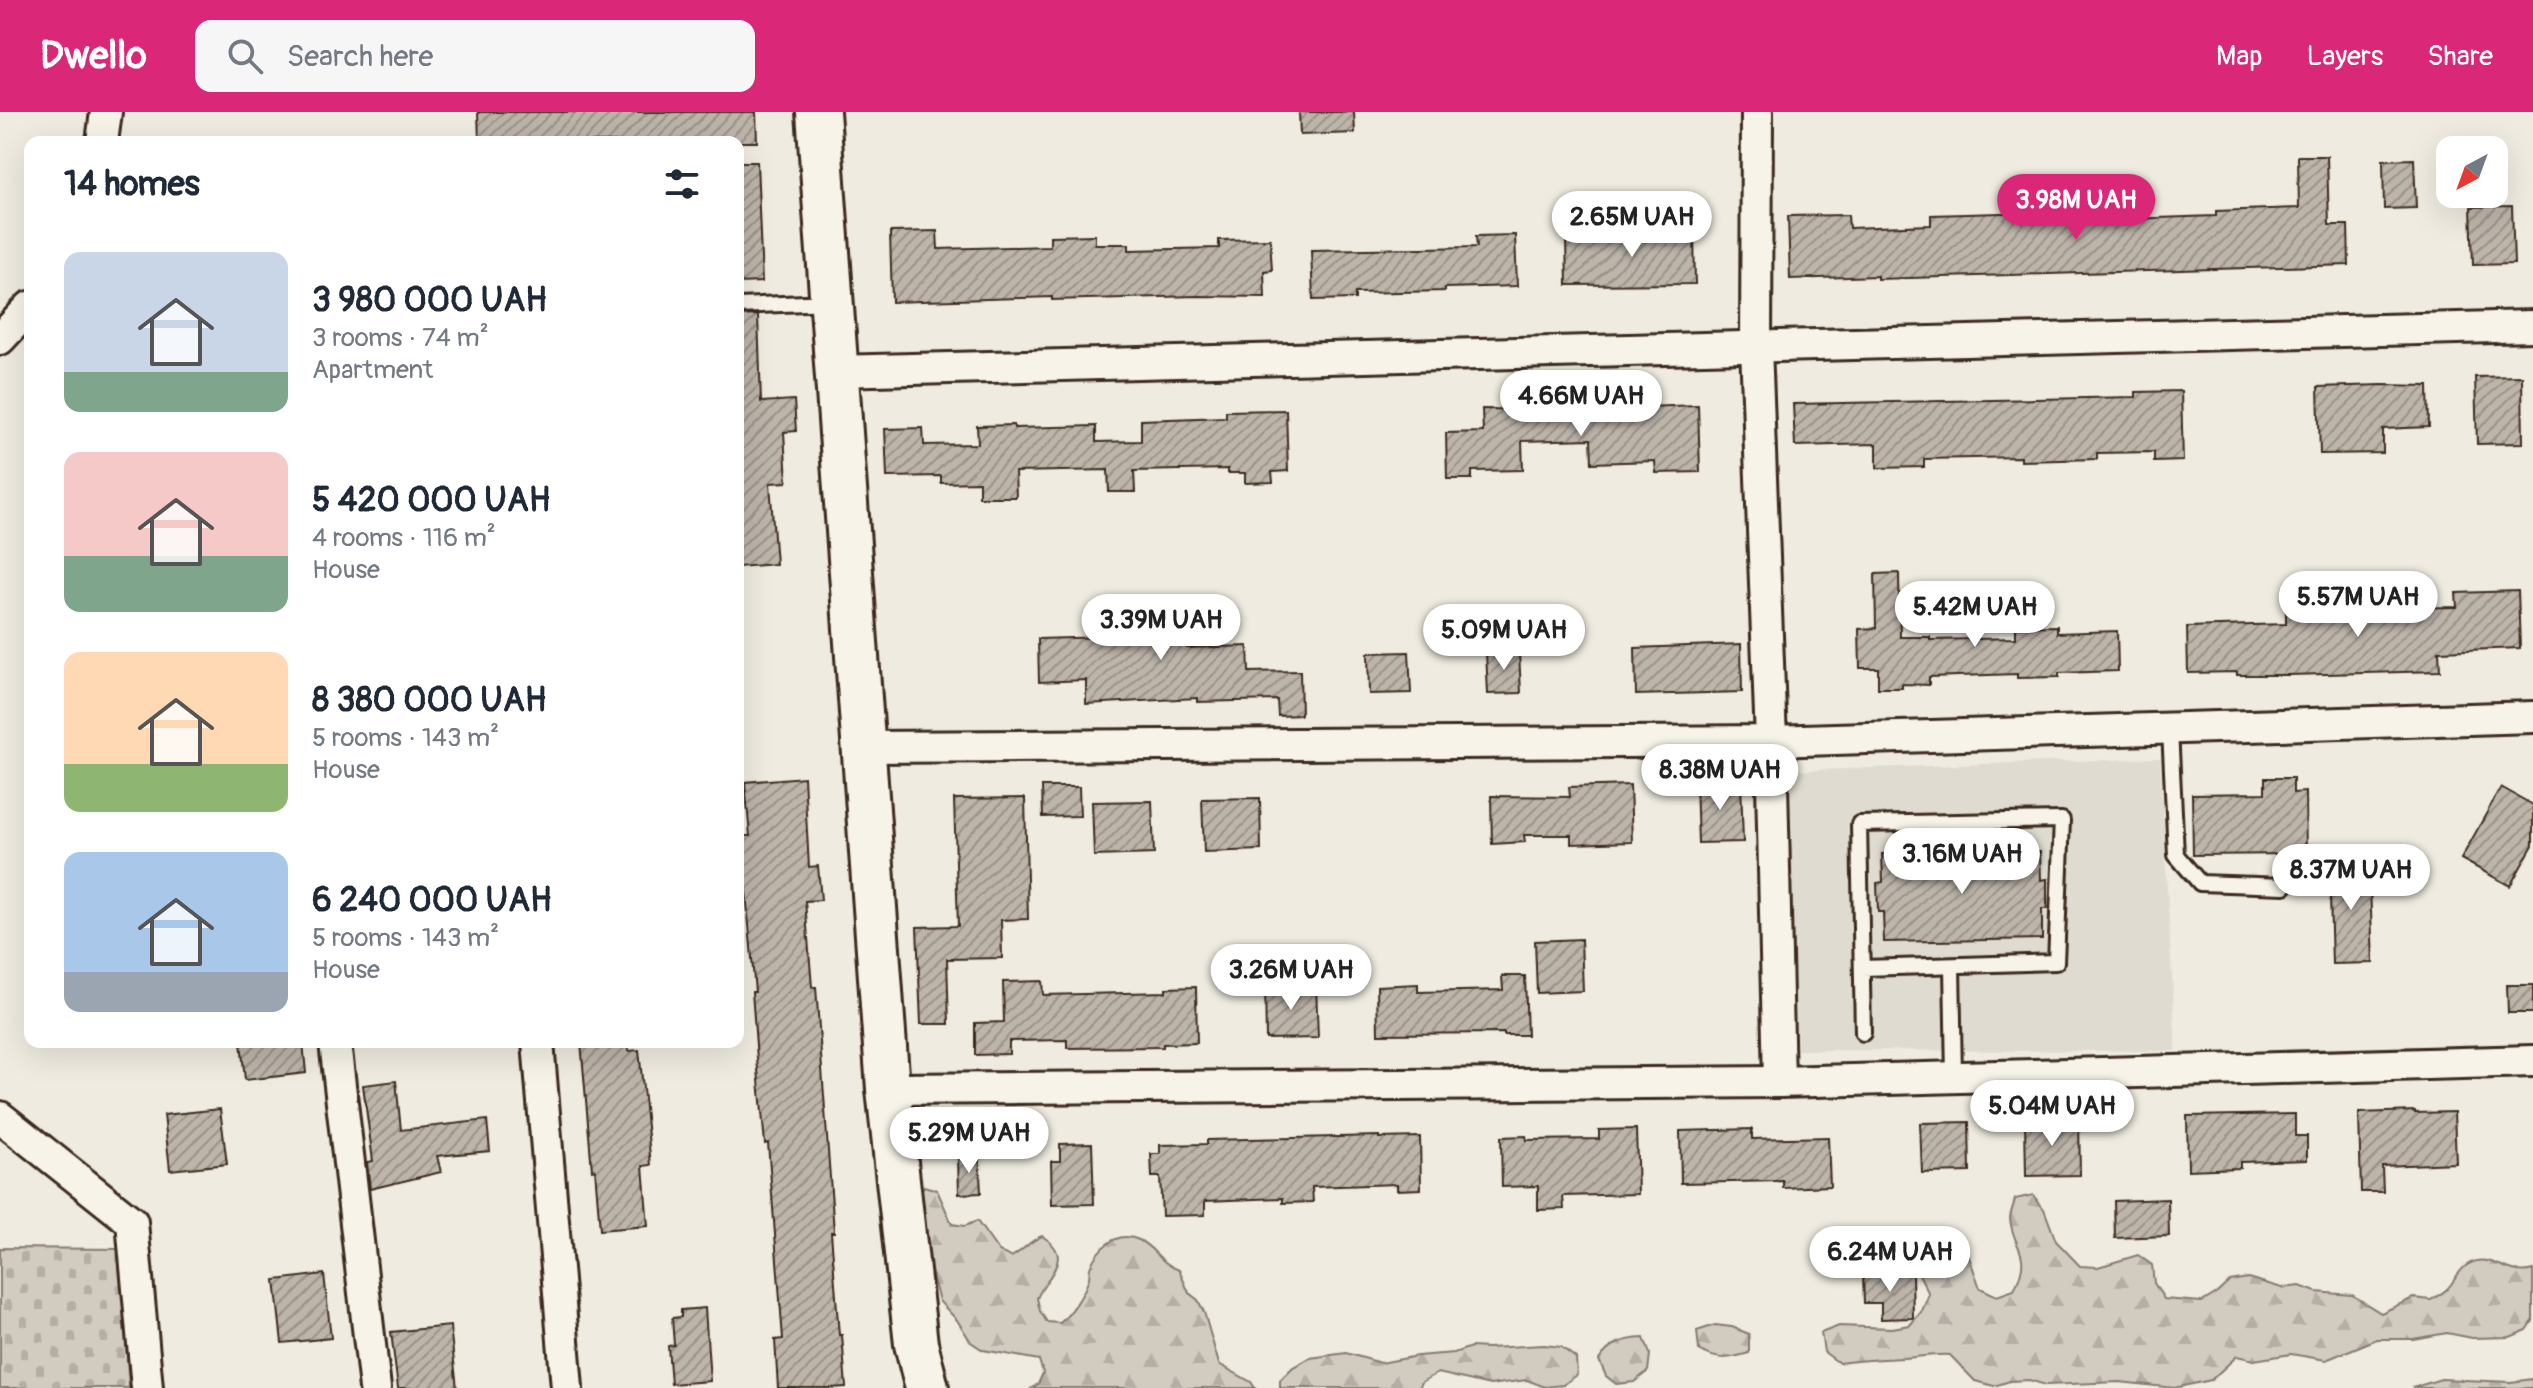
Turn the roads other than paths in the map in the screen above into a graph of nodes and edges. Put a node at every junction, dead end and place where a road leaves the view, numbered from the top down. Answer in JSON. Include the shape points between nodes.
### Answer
{"nodes":[{"id":1,"x":106,"y":112,"type":"edge"},
{"id":2,"x":818,"y":112,"type":"edge"},
{"id":3,"x":1757,"y":112,"type":"edge"},
{"id":4,"x":103,"y":136,"type":"edge"},
{"id":5,"x":831,"y":302,"type":"junction"},
{"id":6,"x":744,"y":306,"type":"edge"},
{"id":7,"x":24,"y":313,"type":"edge"},
{"id":8,"x":2533,"y":326,"type":"edge"},
{"id":9,"x":0,"y":339,"type":"edge"},
{"id":10,"x":1756,"y":346,"type":"junction"},
{"id":11,"x":835,"y":371,"type":"junction"},
{"id":12,"x":2533,"y":717,"type":"edge"},
{"id":13,"x":2170,"y":729,"type":"junction"},
{"id":14,"x":1771,"y":741,"type":"junction"},
{"id":15,"x":864,"y":747,"type":"junction"},
{"id":16,"x":2285,"y":886,"type":"dead end"},
{"id":17,"x":1952,"y":966,"type":"junction"},
{"id":18,"x":1863,"y":968,"type":"junction"},
{"id":19,"x":1863,"y":1033,"type":"dead end"},
{"id":20,"x":336,"y":1048,"type":"edge"},
{"id":21,"x":539,"y":1048,"type":"edge"},
{"id":22,"x":2533,"y":1061,"type":"edge"},
{"id":23,"x":1954,"y":1077,"type":"junction"},
{"id":24,"x":1779,"y":1082,"type":"junction"},
{"id":25,"x":888,"y":1089,"type":"junction"},
{"id":26,"x":0,"y":1117,"type":"edge"},
{"id":27,"x":147,"y":1388,"type":"edge"},
{"id":28,"x":375,"y":1388,"type":"edge"},
{"id":29,"x":567,"y":1388,"type":"edge"},
{"id":30,"x":927,"y":1388,"type":"edge"}],
"edges":[{"from":1,"to":4,"type":"street"},
{"from":2,"to":5,"type":"main road"},
{"from":3,"to":10,"type":"street"},
{"from":5,"to":6,"type":"lane"},
{"from":5,"to":11,"type":"main road"},
{"from":7,"to":9,"type":"street"},
{"from":8,"to":10,"type":"street"},
{"from":10,"to":11,"type":"street"},
{"from":10,"to":14,"type":"street"},
{"from":11,"to":15,"type":"main road"},
{"from":12,"to":13,"type":"street"},
{"from":13,"to":14,"type":"street"},
{"from":13,"to":16,"type":"lane","via":[[2176,855],[2200,883]]},
{"from":14,"to":15,"type":"street"},
{"from":14,"to":24,"type":"street"},
{"from":15,"to":25,"type":"main road"},
{"from":17,"to":18,"type":"lane"},
{"from":17,"to":18,"type":"lane","via":[[2056,962],[2062,820],[1859,824]]},
{"from":17,"to":23,"type":"lane"},
{"from":18,"to":19,"type":"lane"},
{"from":20,"to":28,"type":"street"},
{"from":21,"to":29,"type":"street"},
{"from":22,"to":23,"type":"street"},
{"from":23,"to":24,"type":"street"},
{"from":24,"to":25,"type":"street"},
{"from":25,"to":30,"type":"main road","via":[[916,1344]]},
{"from":26,"to":27,"type":"street","via":[[132,1222]]}]}
